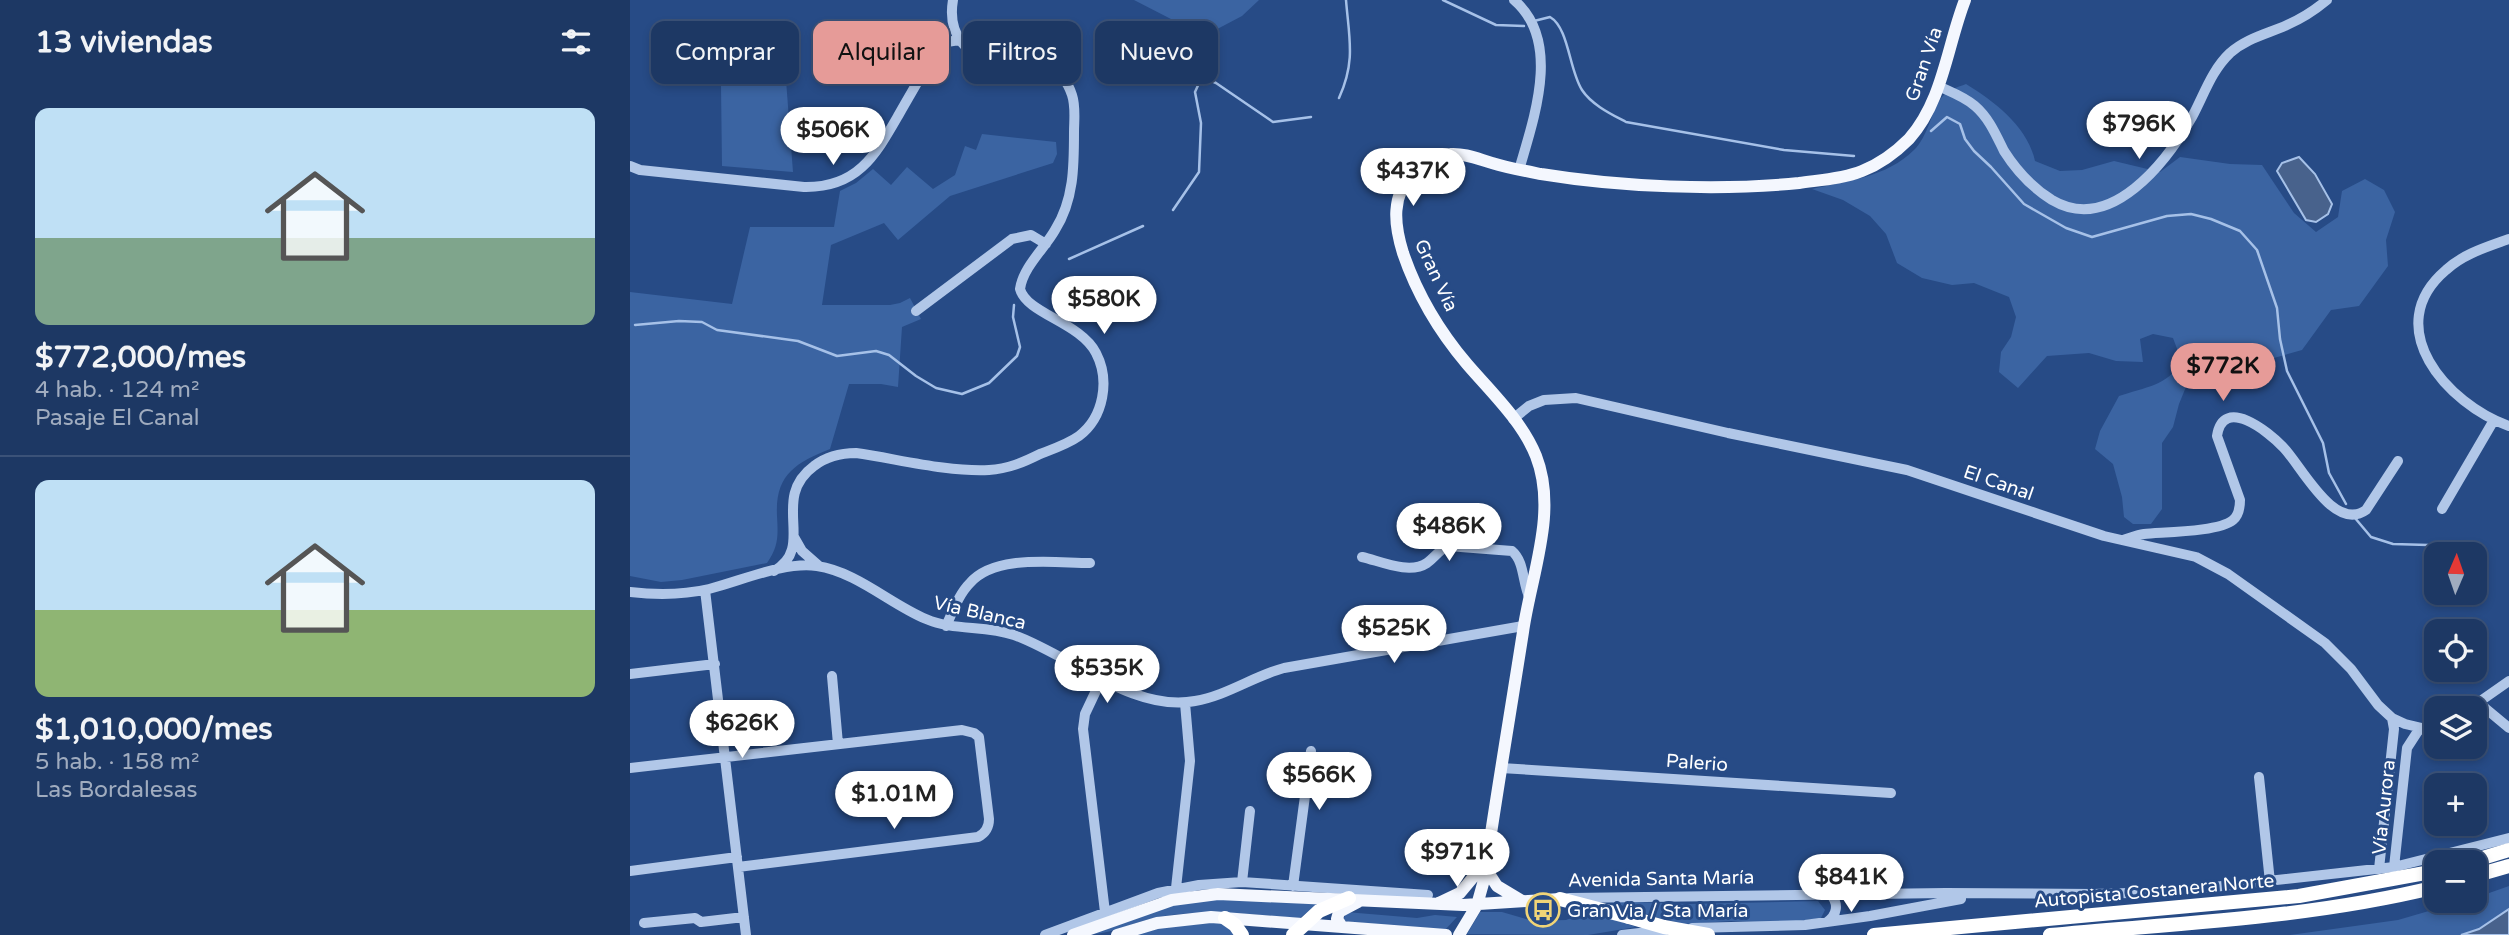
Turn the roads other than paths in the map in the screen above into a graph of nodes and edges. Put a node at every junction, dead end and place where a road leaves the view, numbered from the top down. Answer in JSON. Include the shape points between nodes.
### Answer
{"nodes":[{"id":1,"x":953,"y":0,"type":"edge"},
{"id":2,"x":1514,"y":0,"type":"edge"},
{"id":3,"x":1965,"y":0,"type":"edge"},
{"id":4,"x":2327,"y":0,"type":"edge"},
{"id":5,"x":959,"y":40,"type":"junction"},
{"id":6,"x":1938,"y":86,"type":"junction"},
{"id":7,"x":630,"y":166,"type":"edge"},
{"id":8,"x":1519,"y":170,"type":"junction"},
{"id":9,"x":2509,"y":239,"type":"edge"},
{"id":10,"x":1046,"y":244,"type":"junction"},
{"id":11,"x":916,"y":311,"type":"dead end"},
{"id":12,"x":1513,"y":419,"type":"junction"},
{"id":13,"x":2494,"y":420,"type":"junction"},
{"id":14,"x":2509,"y":426,"type":"edge"},
{"id":15,"x":2398,"y":461,"type":"dead end"},
{"id":16,"x":2442,"y":509,"type":"dead end"},
{"id":17,"x":794,"y":537,"type":"junction"},
{"id":18,"x":2120,"y":541,"type":"junction"},
{"id":19,"x":1362,"y":557,"type":"dead end"},
{"id":20,"x":1090,"y":563,"type":"dead end"},
{"id":21,"x":820,"y":566,"type":"junction"},
{"id":22,"x":774,"y":571,"type":"junction"},
{"id":23,"x":705,"y":590,"type":"junction"},
{"id":24,"x":630,"y":592,"type":"edge"},
{"id":25,"x":1530,"y":599,"type":"junction"},
{"id":26,"x":946,"y":626,"type":"junction"},
{"id":27,"x":1524,"y":626,"type":"junction"},
{"id":28,"x":715,"y":664,"type":"junction"},
{"id":29,"x":630,"y":674,"type":"edge"},
{"id":30,"x":832,"y":676,"type":"dead end"},
{"id":31,"x":1102,"y":678,"type":"junction"},
{"id":32,"x":2509,"y":681,"type":"edge"},
{"id":33,"x":2487,"y":697,"type":"edge"},
{"id":34,"x":1185,"y":703,"type":"junction"},
{"id":35,"x":2487,"y":714,"type":"edge"},
{"id":36,"x":2392,"y":718,"type":"junction"},
{"id":37,"x":2422,"y":728,"type":"joint"},
{"id":38,"x":2509,"y":728,"type":"edge"},
{"id":39,"x":838,"y":744,"type":"junction"},
{"id":40,"x":1311,"y":751,"type":"dead end"},
{"id":41,"x":726,"y":757,"type":"junction"},
{"id":42,"x":630,"y":768,"type":"edge"},
{"id":43,"x":1501,"y":768,"type":"junction"},
{"id":44,"x":2259,"y":777,"type":"dead end"},
{"id":45,"x":1891,"y":793,"type":"dead end"},
{"id":46,"x":1250,"y":811,"type":"dead end"},
{"id":47,"x":2509,"y":838,"type":"edge"},
{"id":48,"x":2509,"y":850,"type":"edge"},
{"id":49,"x":2487,"y":857,"type":"edge"},
{"id":50,"x":738,"y":862,"type":"junction"},
{"id":51,"x":1486,"y":865,"type":"junction"},
{"id":52,"x":2509,"y":866,"type":"edge"},
{"id":53,"x":2394,"y":867,"type":"junction"},
{"id":54,"x":2379,"y":869,"type":"junction"},
{"id":55,"x":630,"y":871,"type":"edge"},
{"id":56,"x":2487,"y":872,"type":"edge"},
{"id":57,"x":2424,"y":873,"type":"edge"},
{"id":58,"x":2270,"y":882,"type":"junction"},
{"id":59,"x":1242,"y":883,"type":"junction"},
{"id":60,"x":1293,"y":886,"type":"junction"},
{"id":61,"x":1176,"y":888,"type":"junction"},
{"id":62,"x":2424,"y":890,"type":"edge"},
{"id":63,"x":2005,"y":894,"type":"junction"},
{"id":64,"x":1831,"y":895,"type":"junction"},
{"id":65,"x":1349,"y":898,"type":"junction"},
{"id":66,"x":1365,"y":899,"type":"junction"},
{"id":67,"x":1560,"y":899,"type":"junction"},
{"id":68,"x":1433,"y":900,"type":"junction"},
{"id":69,"x":1522,"y":901,"type":"junction"},
{"id":70,"x":1477,"y":905,"type":"junction"},
{"id":71,"x":1105,"y":912,"type":"junction"},
{"id":72,"x":744,"y":916,"type":"junction"},
{"id":73,"x":1225,"y":918,"type":"junction"},
{"id":74,"x":645,"y":923,"type":"dead end"},
{"id":75,"x":1825,"y":923,"type":"junction"},
{"id":76,"x":1304,"y":924,"type":"junction"},
{"id":77,"x":1342,"y":927,"type":"junction"},
{"id":78,"x":2078,"y":934,"type":"edge"},
{"id":79,"x":747,"y":935,"type":"edge"},
{"id":80,"x":1045,"y":935,"type":"edge"},
{"id":81,"x":1073,"y":935,"type":"edge"},
{"id":82,"x":1117,"y":935,"type":"edge"},
{"id":83,"x":1242,"y":935,"type":"edge"},
{"id":84,"x":1293,"y":935,"type":"edge"},
{"id":85,"x":1446,"y":935,"type":"edge"},
{"id":86,"x":1459,"y":935,"type":"edge"},
{"id":87,"x":1622,"y":935,"type":"edge"},
{"id":88,"x":1708,"y":935,"type":"edge"},
{"id":89,"x":1874,"y":935,"type":"edge"},
{"id":90,"x":2050,"y":935,"type":"edge"}],
"edges":[{"from":1,"to":5,"type":"street","via":[[952,18]]},
{"from":2,"to":8,"type":"street","via":[[1533,22],[1540,55],[1538,91]]},
{"from":3,"to":6,"type":"main road","name":"Gran Vía"},
{"from":4,"to":6,"type":"street","via":[[2229,54],[2157,165],[2134,191],[2097,207],[2067,206],[2041,192],[2016,167],[1978,108]]},
{"from":5,"to":7,"type":"street","via":[[937,49],[878,150],[866,165],[841,181],[804,187]]},
{"from":5,"to":10,"type":"street","via":[[991,60],[1043,65],[1069,89],[1074,107],[1074,164],[1063,217]]},
{"from":6,"to":8,"type":"main road","name":"Gran Vía","via":[[1923,120],[1902,146],[1874,166],[1839,177],[1710,186],[1581,180]]},
{"from":8,"to":12,"type":"main road","name":"Gran Vía","via":[[1451,153],[1434,157],[1408,178],[1396,210],[1401,244],[1426,305],[1455,349]]},
{"from":9,"to":13,"type":"street","via":[[2446,270],[2424,297],[2418,320],[2420,344],[2437,374]]},
{"from":10,"to":11,"type":"street","via":[[1031,235],[1012,239]]},
{"from":10,"to":17,"type":"street","via":[[1021,281],[1021,293],[1025,300],[1076,329],[1096,353],[1103,386],[1098,411],[1089,426],[1076,438],[998,469],[856,453],[832,456],[810,469],[795,488]]},
{"from":12,"to":18,"type":"street","name":"El Canal","via":[[1544,400],[1576,397],[1907,470]]},
{"from":12,"to":25,"type":"main road","name":"Gran Vía","via":[[1535,453],[1544,486],[1544,521]]},
{"from":13,"to":14,"type":"street"},
{"from":13,"to":16,"type":"street"},
{"from":15,"to":18,"type":"street","via":[[2366,510],[2346,515],[2310,485],[2276,440],[2243,418],[2229,418],[2221,423],[2217,436],[2240,500],[2235,517],[2225,524],[2141,534]]},
{"from":17,"to":21,"type":"street"},
{"from":17,"to":22,"type":"street","via":[[788,561]]},
{"from":18,"to":36,"type":"street","name":"El Canal","via":[[2188,555],[2217,567],[2325,642]]},
{"from":19,"to":25,"type":"street","via":[[1407,568],[1426,563],[1448,546],[1511,551],[1521,563]]},
{"from":20,"to":26,"type":"street","via":[[1010,564],[985,570],[967,585]]},
{"from":21,"to":22,"type":"street","name":"Vía Blanca"},
{"from":21,"to":26,"type":"street","name":"Vía Blanca"},
{"from":22,"to":23,"type":"street","name":"Vía Blanca"},
{"from":23,"to":24,"type":"street","name":"Vía Blanca"},
{"from":23,"to":28,"type":"street"},
{"from":25,"to":27,"type":"main road","name":"Gran Vía"},
{"from":26,"to":31,"type":"street","name":"Vía Blanca","via":[[1012,634]]},
{"from":27,"to":34,"type":"street","name":"Vía Blanca","via":[[1284,668],[1210,698]]},
{"from":27,"to":43,"type":"main road","name":"Gran Vía"},
{"from":28,"to":29,"type":"street"},
{"from":28,"to":41,"type":"street"},
{"from":30,"to":39,"type":"street"},
{"from":31,"to":34,"type":"street","name":"Vía Blanca","via":[[1151,699]]},
{"from":31,"to":71,"type":"street","via":[[1083,729]]},
{"from":32,"to":33,"type":"street"},
{"from":34,"to":61,"type":"street","via":[[1189,770]]},
{"from":35,"to":38,"type":"street"},
{"from":36,"to":37,"type":"street","name":"El Canal"},
{"from":36,"to":54,"type":"street","name":"Vía Aurora"},
{"from":37,"to":53,"type":"street","name":"Vía Aurora","via":[[2407,748]]},
{"from":39,"to":41,"type":"street"},
{"from":39,"to":50,"type":"street","via":[[962,730],[974,733],[981,742],[989,825],[978,837]]},
{"from":40,"to":60,"type":"street"},
{"from":41,"to":42,"type":"street"},
{"from":41,"to":50,"type":"street"},
{"from":43,"to":45,"type":"street","name":"Palerio"},
{"from":43,"to":51,"type":"main road","name":"Gran Vía"},
{"from":44,"to":58,"type":"street"},
{"from":46,"to":59,"type":"street"},
{"from":47,"to":53,"type":"street","name":"Avenida Santa María"},
{"from":48,"to":49,"type":"highway"},
{"from":50,"to":55,"type":"street"},
{"from":50,"to":72,"type":"street"},
{"from":51,"to":68,"type":"main road","via":[[1460,893]]},
{"from":51,"to":69,"type":"main road","via":[[1497,886]]},
{"from":51,"to":70,"type":"main road","name":"Gran Vía"},
{"from":52,"to":56,"type":"highway"},
{"from":53,"to":54,"type":"street","name":"Avenida Santa María"},
{"from":54,"to":58,"type":"street","name":"Avenida Santa María"},
{"from":57,"to":89,"type":"highway","name":"Autopista Costanera Norte","via":[[2299,896]]},
{"from":58,"to":63,"type":"street","name":"Avenida Santa María","via":[[2130,893]]},
{"from":59,"to":60,"type":"street","name":"Avenida Santa María"},
{"from":59,"to":61,"type":"street","name":"Avenida Santa María"},
{"from":60,"to":68,"type":"street","name":"Avenida Santa María"},
{"from":61,"to":71,"type":"street","name":"Avenida Santa María"},
{"from":62,"to":78,"type":"highway","name":"Autopista Costanera Norte","via":[[2311,911]]},
{"from":63,"to":64,"type":"street","name":"Avenida Santa María"},
{"from":63,"to":75,"type":"street","name":"Avenida Santa María"},
{"from":64,"to":67,"type":"street","name":"Avenida Santa María"},
{"from":64,"to":75,"type":"street","via":[[1836,909]]},
{"from":65,"to":66,"type":"main road","name":"Avenida Santa María"},
{"from":65,"to":76,"type":"highway","via":[[1326,907]]},
{"from":65,"to":81,"type":"main road","name":"Avenida Santa María","via":[[1231,893],[1186,897]]},
{"from":66,"to":68,"type":"main road","name":"Avenida Santa María"},
{"from":66,"to":77,"type":"main road","via":[[1339,912]]},
{"from":67,"to":69,"type":"main road","name":"Avenida Santa María"},
{"from":67,"to":88,"type":"highway","bridge":true},
{"from":68,"to":70,"type":"main road","name":"Avenida Santa María"},
{"from":69,"to":70,"type":"main road","name":"Avenida Santa María"},
{"from":70,"to":86,"type":"main road","name":"Gran Vía"},
{"from":71,"to":80,"type":"street","name":"Avenida Santa María"},
{"from":72,"to":74,"type":"street"},
{"from":72,"to":79,"type":"street"},
{"from":73,"to":76,"type":"main road"},
{"from":73,"to":82,"type":"main road","via":[[1173,920]]},
{"from":73,"to":83,"type":"highway"},
{"from":75,"to":87,"type":"street","name":"Avenida Santa María"},
{"from":76,"to":77,"type":"main road"},
{"from":76,"to":84,"type":"highway"},
{"from":77,"to":85,"type":"main road"},
{"from":78,"to":90,"type":"highway","name":"Autopista Costanera Norte"}]}
